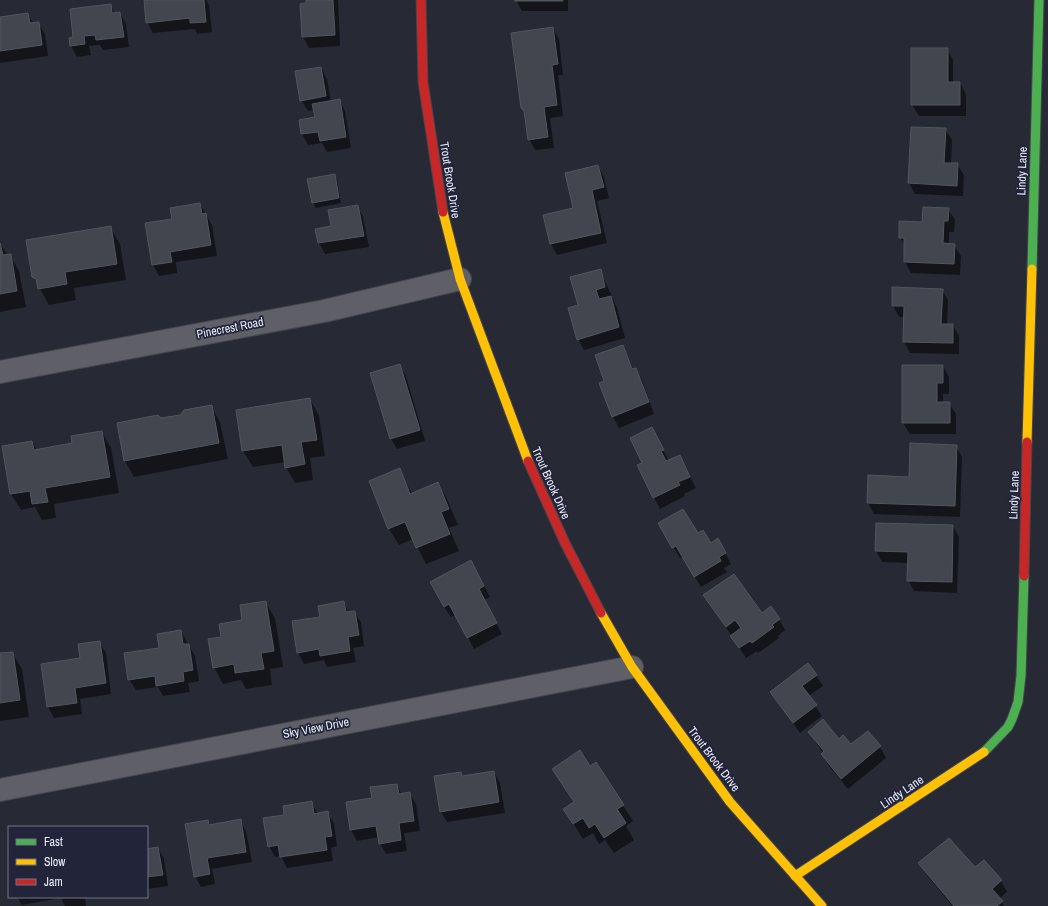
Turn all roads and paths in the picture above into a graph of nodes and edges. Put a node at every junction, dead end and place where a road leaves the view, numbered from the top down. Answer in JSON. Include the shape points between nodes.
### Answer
{"nodes":[{"id":1,"x":421,"y":0,"type":"edge"},
{"id":2,"x":1039,"y":0,"type":"edge"},
{"id":3,"x":460,"y":279,"type":"junction"},
{"id":4,"x":0,"y":372,"type":"edge"},
{"id":5,"x":632,"y":667,"type":"junction"},
{"id":6,"x":0,"y":790,"type":"edge"},
{"id":7,"x":795,"y":876,"type":"junction"},
{"id":8,"x":822,"y":906,"type":"edge"}],
"edges":[{"from":1,"to":3,"type":"main road","name":"Trout Brook Drive","via":[[423,82],[444,222]]},
{"from":2,"to":7,"type":"main road","name":"Lindy Lane","via":[[1018,708],[1002,736],[983,753]]},
{"from":3,"to":4,"type":"street","name":"Pinecrest Road","via":[[324,310]]},
{"from":3,"to":5,"type":"main road","name":"Trout Brook Drive","via":[[526,458],[564,543]]},
{"from":5,"to":6,"type":"street","name":"Sky View Drive"},
{"from":5,"to":7,"type":"main road","name":"Trout Brook Drive","via":[[730,802]]},
{"from":7,"to":8,"type":"main road","name":"Trout Brook Drive"}]}
